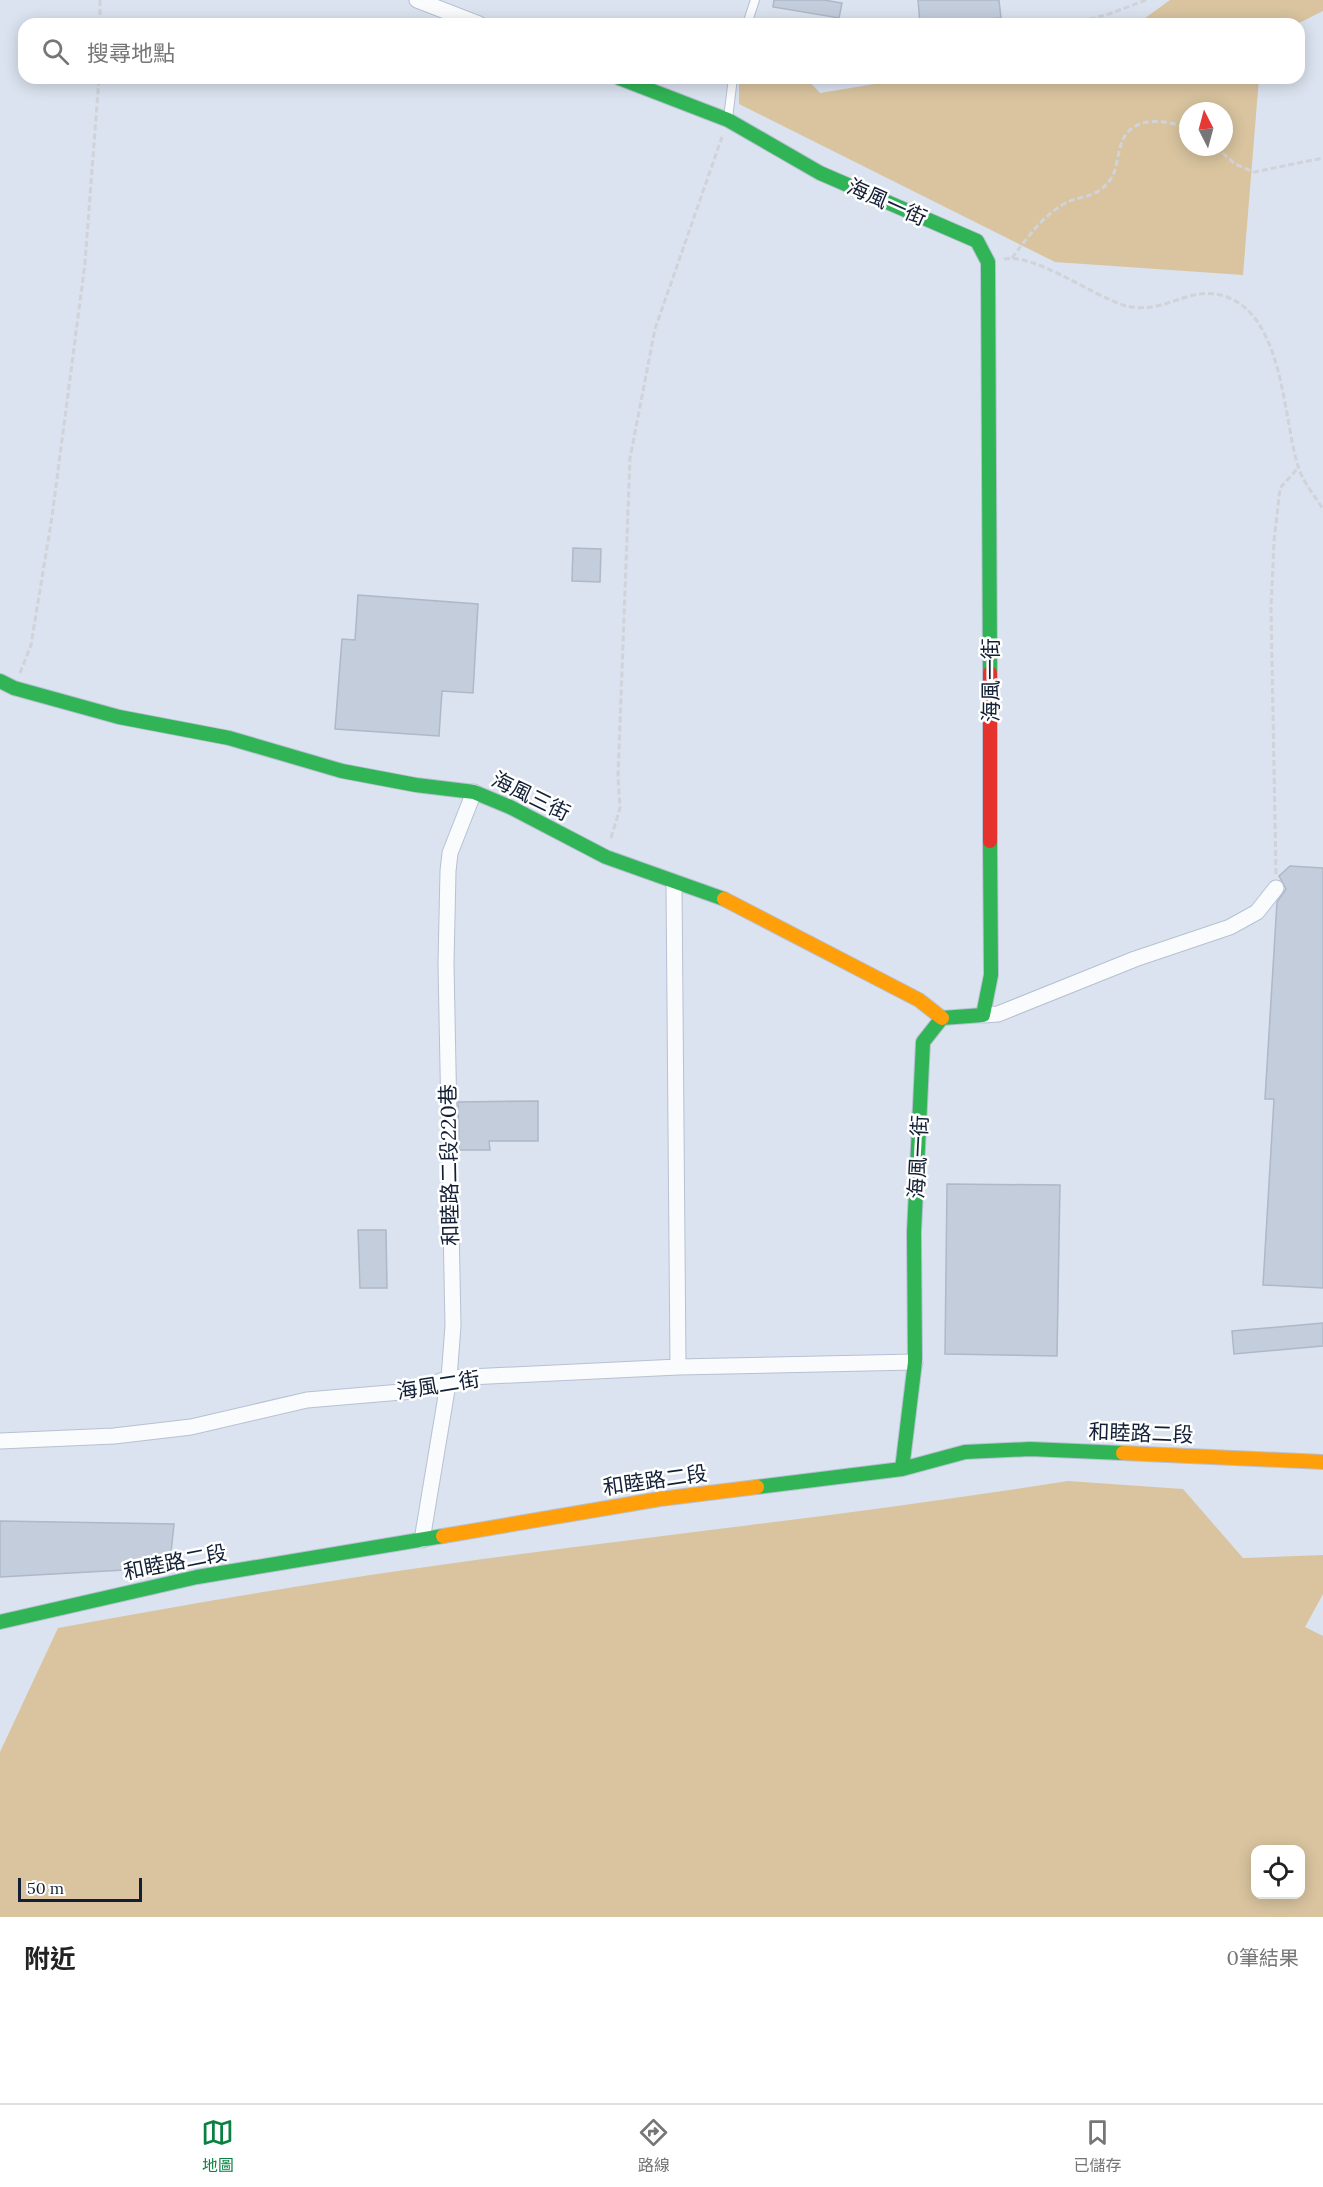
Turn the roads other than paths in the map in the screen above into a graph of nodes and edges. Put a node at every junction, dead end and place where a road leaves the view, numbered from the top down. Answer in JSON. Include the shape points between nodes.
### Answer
{"nodes":[{"id":1,"x":417,"y":0,"type":"edge"},
{"id":2,"x":754,"y":0,"type":"edge"},
{"id":3,"x":464,"y":18,"type":"edge"},
{"id":4,"x":749,"y":18,"type":"edge"},
{"id":5,"x":635,"y":84,"type":"edge"},
{"id":6,"x":732,"y":84,"type":"edge"},
{"id":7,"x":728,"y":120,"type":"junction"},
{"id":8,"x":0,"y":681,"type":"edge"},
{"id":9,"x":474,"y":792,"type":"junction"},
{"id":10,"x":674,"y":884,"type":"junction"},
{"id":11,"x":1276,"y":888,"type":"road end"},
{"id":12,"x":983,"y":1015,"type":"junction"},
{"id":13,"x":942,"y":1018,"type":"junction"},
{"id":14,"x":915,"y":1362,"type":"junction"},
{"id":15,"x":678,"y":1367,"type":"junction"},
{"id":16,"x":449,"y":1378,"type":"junction"},
{"id":17,"x":0,"y":1441,"type":"edge"},
{"id":18,"x":1323,"y":1462,"type":"edge"},
{"id":19,"x":902,"y":1469,"type":"junction"},
{"id":20,"x":422,"y":1540,"type":"junction"},
{"id":21,"x":0,"y":1622,"type":"edge"}],
"edges":[{"from":1,"to":3,"type":"street"},
{"from":2,"to":4,"type":"lane"},
{"from":5,"to":7,"type":"street","name":"海風一街"},
{"from":6,"to":7,"type":"lane"},
{"from":7,"to":12,"type":"street","name":"海風一街","via":[[820,172],[977,241],[988,262],[992,975]]},
{"from":8,"to":9,"type":"street","name":"海風三街","via":[[119,717],[229,738],[342,771]]},
{"from":9,"to":10,"type":"street","name":"海風三街","via":[[606,857]]},
{"from":9,"to":16,"type":"street","name":"和睦路二段220巷","via":[[450,853],[448,872],[446,964],[453,1326]]},
{"from":10,"to":13,"type":"street","name":"海風三街","via":[[726,900],[919,1000]]},
{"from":10,"to":15,"type":"street"},
{"from":11,"to":12,"type":"street","via":[[1257,912],[1230,927],[1135,959],[998,1014]]},
{"from":12,"to":13,"type":"street"},
{"from":13,"to":14,"type":"street","name":"海風一街","via":[[923,1042],[914,1232]]},
{"from":14,"to":15,"type":"street","name":"海風二街"},
{"from":14,"to":19,"type":"street","name":"海風一街"},
{"from":15,"to":16,"type":"street","name":"海風二街"},
{"from":16,"to":17,"type":"street","name":"海風二街","via":[[413,1391],[307,1400],[191,1427],[114,1436]]},
{"from":16,"to":20,"type":"street","name":"和睦路二段220巷"},
{"from":18,"to":19,"type":"street","name":"和睦路二段","via":[[1030,1449],[965,1452]]},
{"from":19,"to":20,"type":"street","name":"和睦路二段","via":[[660,1499]]},
{"from":20,"to":21,"type":"street","name":"和睦路二段","via":[[197,1578]]}]}
